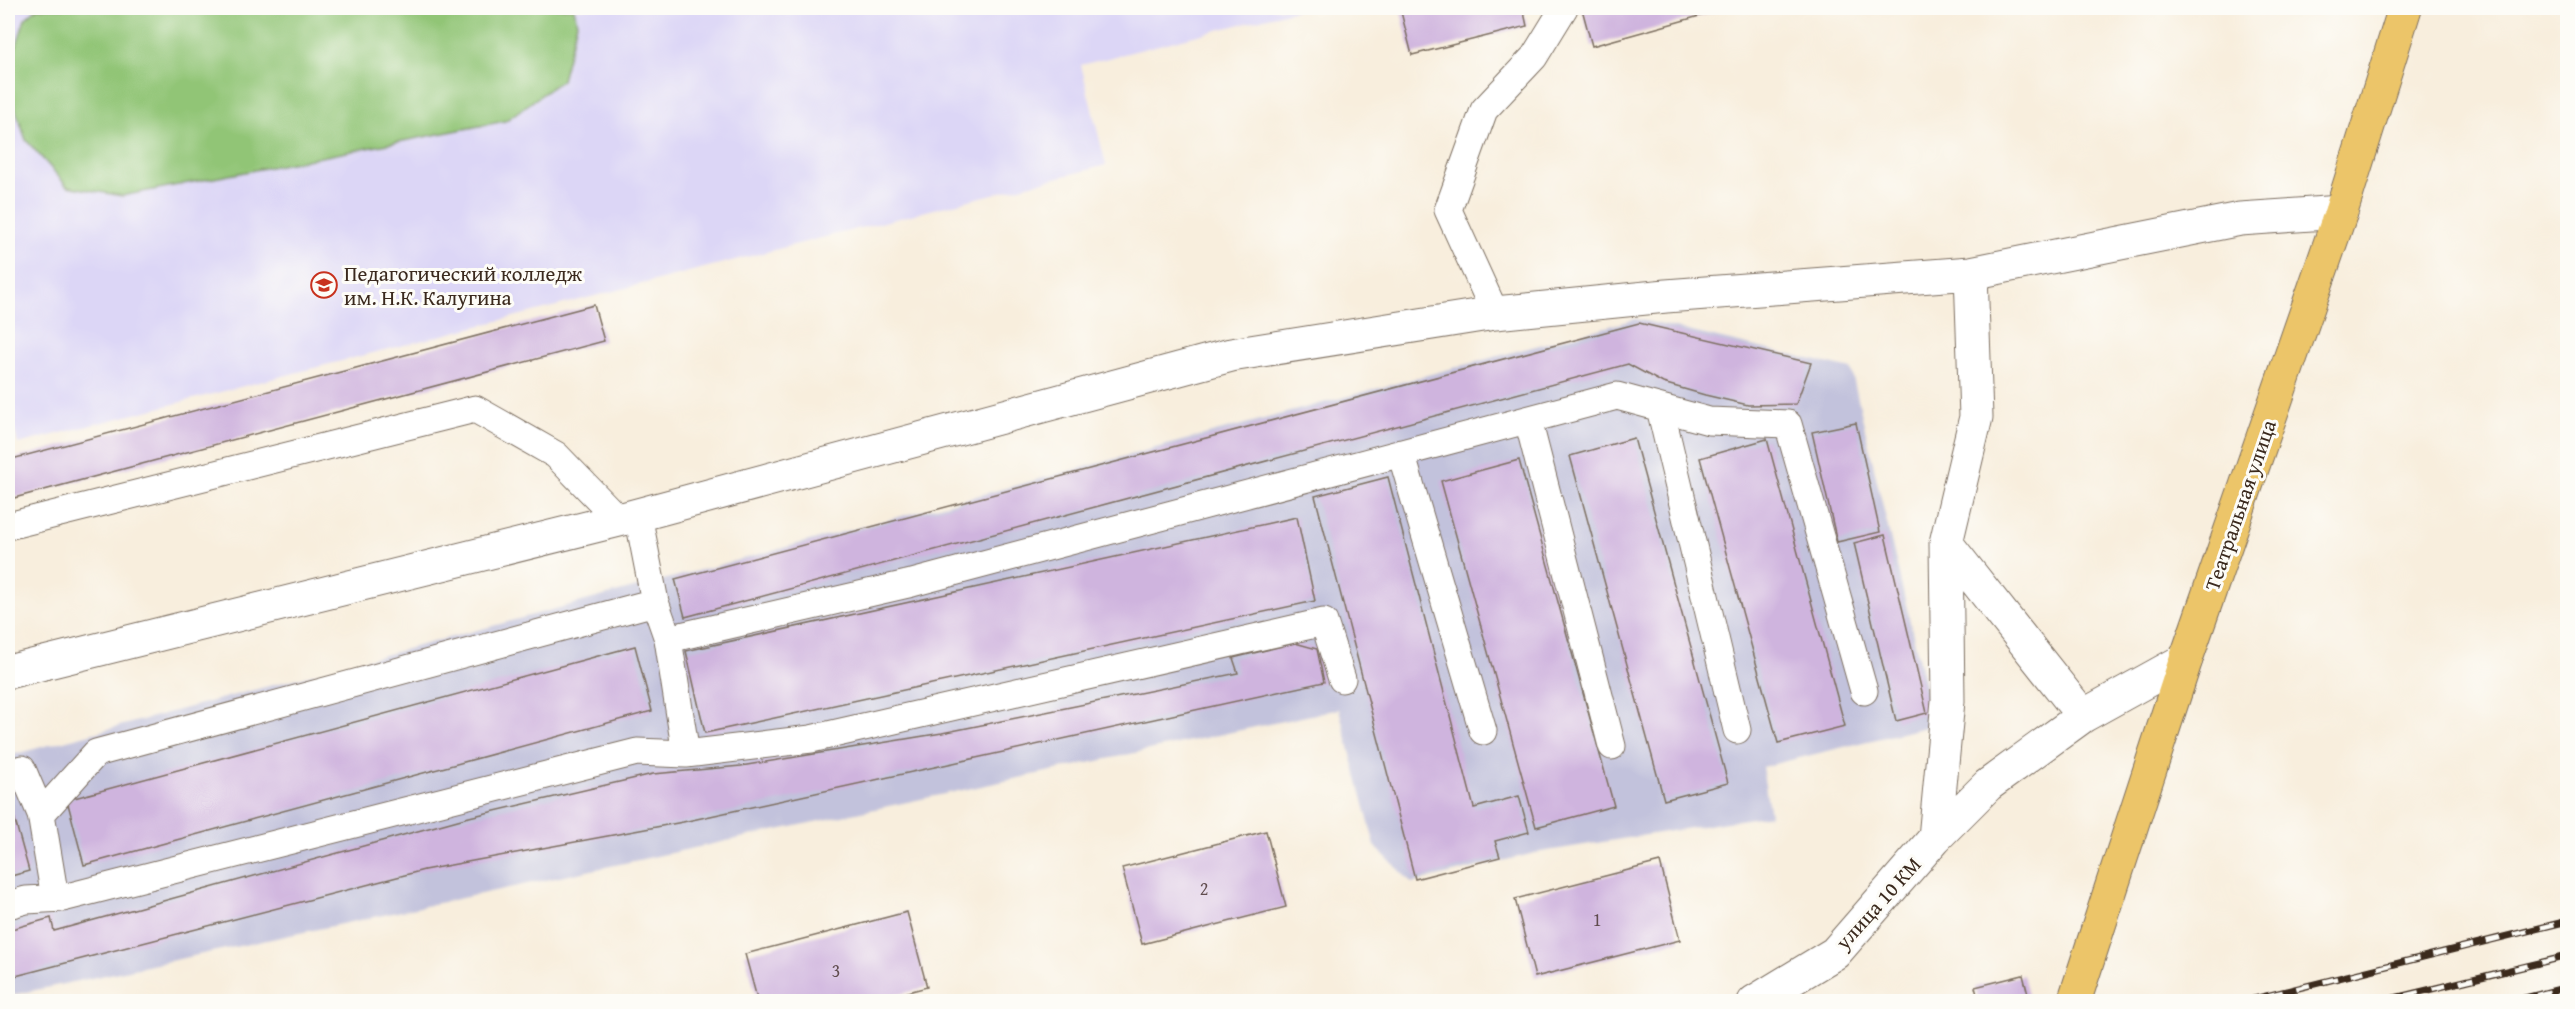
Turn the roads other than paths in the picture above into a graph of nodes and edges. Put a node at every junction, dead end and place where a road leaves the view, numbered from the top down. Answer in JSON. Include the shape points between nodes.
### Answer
{"nodes":[{"id":1,"x":1564,"y":8,"type":"edge"},
{"id":2,"x":2405,"y":8,"type":"edge"},
{"id":3,"x":2341,"y":212,"type":"junction"},
{"id":4,"x":1971,"y":273,"type":"junction"},
{"id":5,"x":1495,"y":314,"type":"junction"},
{"id":6,"x":1660,"y":408,"type":"junction"},
{"id":7,"x":1528,"y":420,"type":"junction"},
{"id":8,"x":1401,"y":453,"type":"junction"},
{"id":9,"x":628,"y":517,"type":"junction"},
{"id":10,"x":9,"y":520,"type":"edge"},
{"id":11,"x":1946,"y":543,"type":"junction"},
{"id":12,"x":655,"y":602,"type":"junction"},
{"id":13,"x":668,"y":639,"type":"junction"},
{"id":14,"x":2187,"y":659,"type":"junction"},
{"id":15,"x":12,"y":671,"type":"dead end"},
{"id":16,"x":1342,"y":679,"type":"dead end"},
{"id":17,"x":1864,"y":691,"type":"dead end"},
{"id":18,"x":2083,"y":716,"type":"junction"},
{"id":19,"x":1737,"y":730,"type":"dead end"},
{"id":20,"x":1483,"y":731,"type":"dead end"},
{"id":21,"x":1612,"y":746,"type":"dead end"},
{"id":22,"x":686,"y":753,"type":"junction"},
{"id":23,"x":8,"y":773,"type":"edge"},
{"id":24,"x":41,"y":814,"type":"junction"},
{"id":25,"x":1935,"y":838,"type":"junction"},
{"id":26,"x":56,"y":898,"type":"junction"},
{"id":27,"x":8,"y":905,"type":"edge"},
{"id":28,"x":1754,"y":1002,"type":"edge"},
{"id":29,"x":2074,"y":1002,"type":"edge"}],
"edges":[{"from":1,"to":5,"type":"lane","via":[[1534,57],[1484,110],[1448,210]]},
{"from":2,"to":3,"type":"main road","name":"Театральная улица"},
{"from":3,"to":4,"type":"street","via":[[2240,219]]},
{"from":3,"to":14,"type":"main road","name":"Театральная улица"},
{"from":4,"to":5,"type":"street","via":[[1666,296]]},
{"from":4,"to":11,"type":"street","via":[[1976,417]]},
{"from":5,"to":9,"type":"street","via":[[1231,355]]},
{"from":6,"to":7,"type":"lane","via":[[1617,396]]},
{"from":6,"to":17,"type":"lane","via":[[1709,421],[1788,424]]},
{"from":6,"to":19,"type":"lane"},
{"from":7,"to":8,"type":"lane"},
{"from":7,"to":21,"type":"lane"},
{"from":8,"to":13,"type":"lane","via":[[912,583]]},
{"from":8,"to":20,"type":"lane"},
{"from":9,"to":10,"type":"lane","via":[[556,455],[475,410]]},
{"from":9,"to":12,"type":"lane"},
{"from":9,"to":15,"type":"street"},
{"from":11,"to":18,"type":"street"},
{"from":11,"to":25,"type":"street","via":[[1948,701]]},
{"from":12,"to":13,"type":"lane"},
{"from":12,"to":24,"type":"lane","via":[[96,753]]},
{"from":13,"to":22,"type":"lane"},
{"from":14,"to":18,"type":"street","name":"улица 10 КМ"},
{"from":14,"to":29,"type":"main road","name":"Театральная улица"},
{"from":16,"to":22,"type":"lane","via":[[1324,622],[811,739]]},
{"from":18,"to":25,"type":"street","name":"улица 10 КМ","via":[[1988,785]]},
{"from":22,"to":26,"type":"lane","via":[[637,752]]},
{"from":23,"to":24,"type":"lane","via":[[22,769]]},
{"from":24,"to":26,"type":"lane"},
{"from":25,"to":28,"type":"street","name":"улица 10 КМ","via":[[1834,953]]},
{"from":26,"to":27,"type":"lane"}]}
